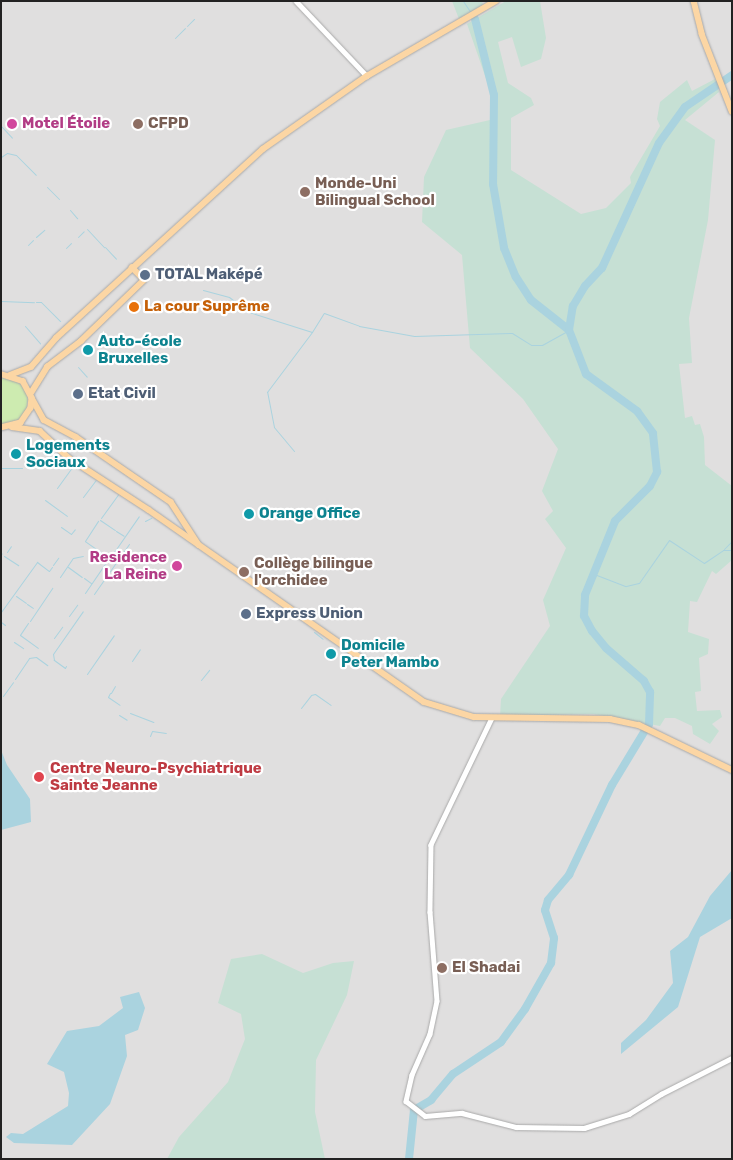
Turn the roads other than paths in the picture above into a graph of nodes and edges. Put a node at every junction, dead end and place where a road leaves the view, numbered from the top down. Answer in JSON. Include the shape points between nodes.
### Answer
{"nodes":[{"id":1,"x":296,"y":1,"type":"edge"},
{"id":2,"x":496,"y":1,"type":"edge"},
{"id":3,"x":694,"y":1,"type":"edge"},
{"id":4,"x":367,"y":76,"type":"junction"},
{"id":5,"x":732,"y":111,"type":"edge"},
{"id":6,"x":132,"y":268,"type":"junction"},
{"id":7,"x":2,"y":374,"type":"edge"},
{"id":8,"x":10,"y":374,"type":"junction"},
{"id":9,"x":31,"y":396,"type":"junction"},
{"id":10,"x":12,"y":427,"type":"junction"},
{"id":11,"x":1,"y":428,"type":"edge"},
{"id":12,"x":200,"y":547,"type":"junction"},
{"id":13,"x":492,"y":718,"type":"junction"},
{"id":14,"x":732,"y":770,"type":"edge"},
{"id":15,"x":732,"y":1058,"type":"edge"}],
"edges":[{"from":1,"to":4,"type":"street"},
{"from":2,"to":4,"type":"main road"},
{"from":3,"to":5,"type":"main road","via":[[697,20]]},
{"from":4,"to":6,"type":"main road","via":[[263,149]]},
{"from":6,"to":8,"type":"main road","via":[[56,338],[31,367]]},
{"from":6,"to":9,"type":"main road","via":[[144,280],[81,341],[47,368]]},
{"from":7,"to":8,"type":"main road"},
{"from":8,"to":9,"type":"main road","via":[[23,381]]},
{"from":9,"to":10,"type":"main road","via":[[27,416]]},
{"from":9,"to":12,"type":"main road","via":[[44,420],[76,437],[171,502]]},
{"from":10,"to":11,"type":"main road"},
{"from":10,"to":12,"type":"main road","via":[[40,431],[69,458]]},
{"from":12,"to":13,"type":"main road","via":[[420,700],[453,713]]},
{"from":13,"to":14,"type":"main road","via":[[610,719],[638,725]]},
{"from":13,"to":15,"type":"street","via":[[431,845],[430,912],[437,1001],[430,1034],[412,1075],[406,1100],[426,1116],[462,1113],[516,1127],[584,1128],[629,1114],[669,1089]]}]}
